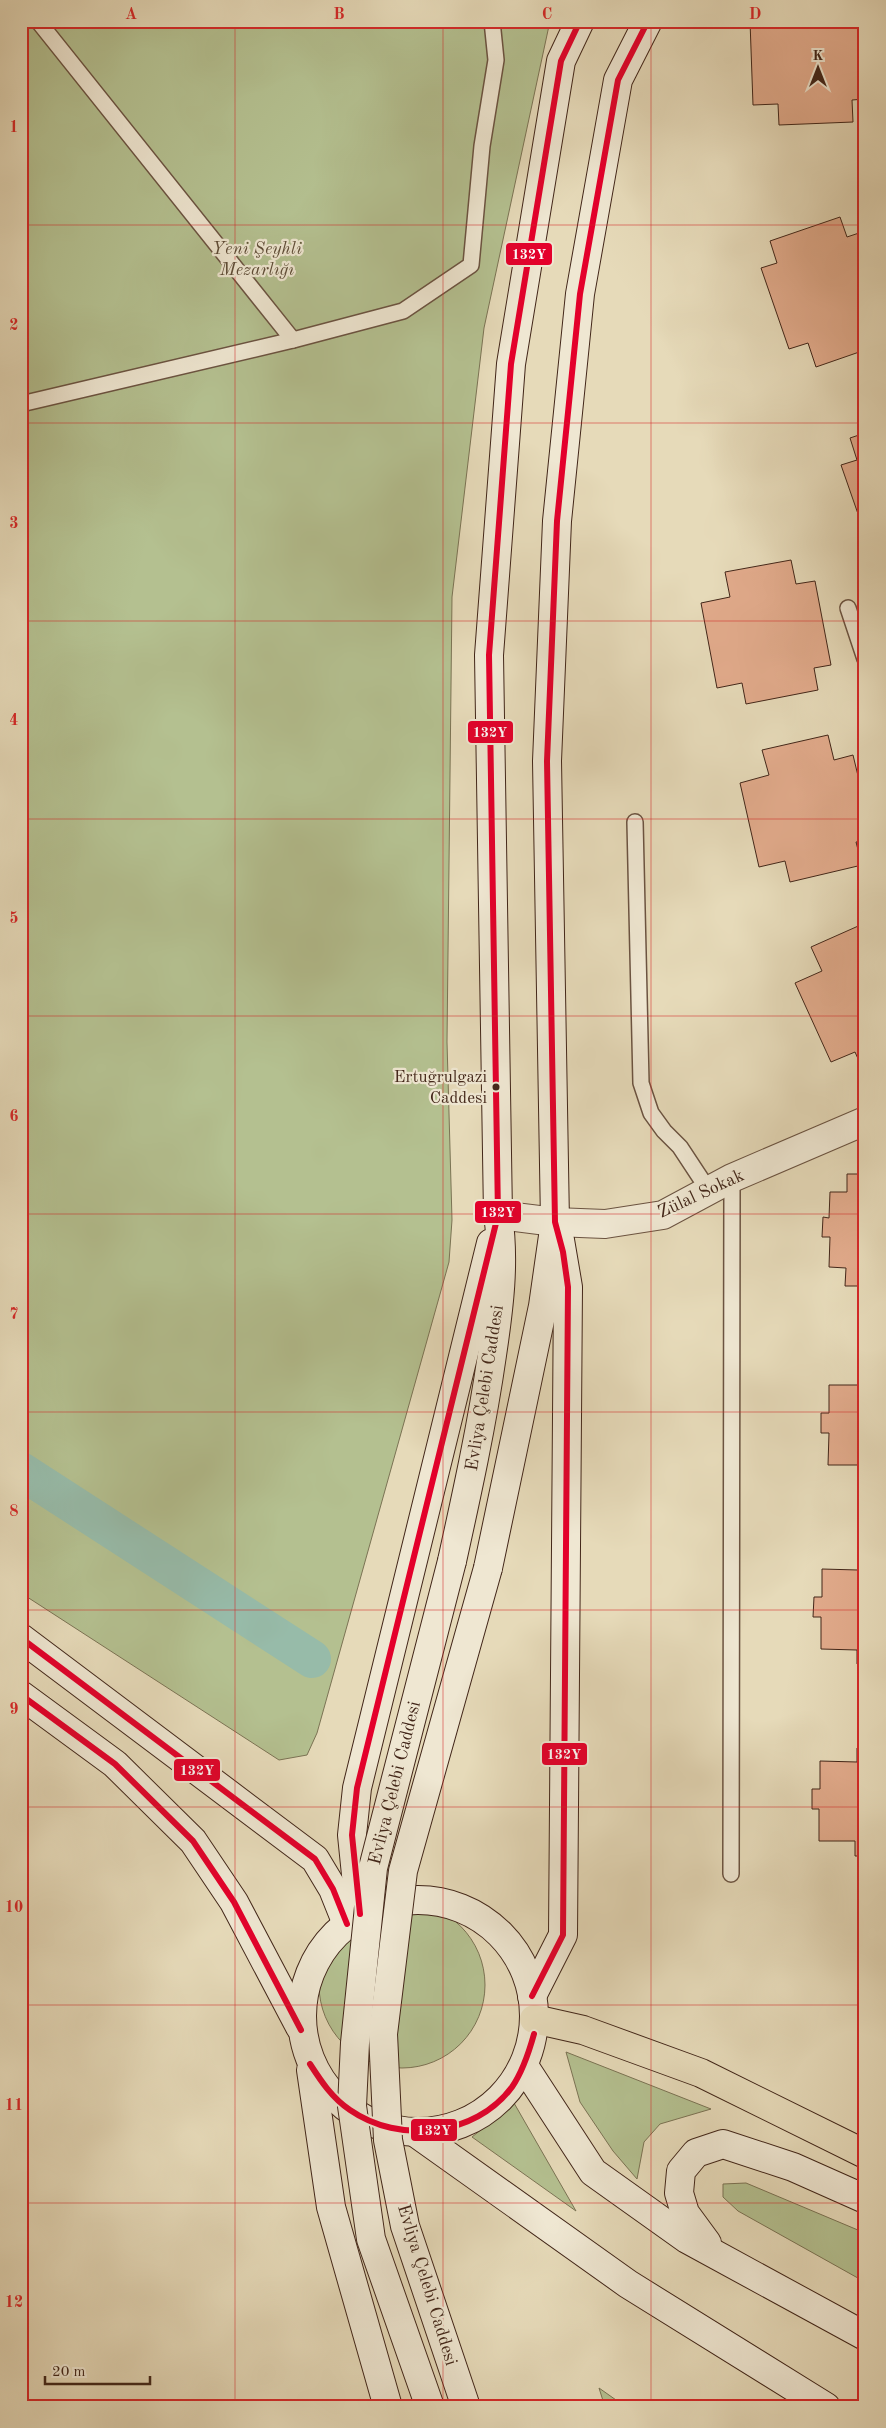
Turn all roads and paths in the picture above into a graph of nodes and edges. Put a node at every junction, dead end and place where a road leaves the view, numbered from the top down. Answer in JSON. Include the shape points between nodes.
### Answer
{"nodes":[{"id":1,"x":38,"y":21,"type":"edge"},
{"id":2,"x":492,"y":21,"type":"edge"},
{"id":3,"x":580,"y":21,"type":"edge"},
{"id":4,"x":648,"y":21,"type":"edge"},
{"id":5,"x":293,"y":340,"type":"junction"},
{"id":6,"x":21,"y":404,"type":"edge"},
{"id":7,"x":848,"y":608,"type":"dead end"},
{"id":8,"x":865,"y":659,"type":"edge"},
{"id":9,"x":635,"y":822,"type":"dead end"},
{"id":10,"x":865,"y":1121,"type":"edge"},
{"id":11,"x":720,"y":1184,"type":"junction"},
{"id":12,"x":498,"y":1215,"type":"junction"},
{"id":13,"x":555,"y":1222,"type":"junction"},
{"id":14,"x":21,"y":1638,"type":"edge"},
{"id":15,"x":21,"y":1695,"type":"edge"},
{"id":16,"x":731,"y":1874,"type":"dead end"},
{"id":17,"x":354,"y":1919,"type":"junction"},
{"id":18,"x":533,"y":2008,"type":"junction"},
{"id":19,"x":301,"y":2030,"type":"junction"},
{"id":20,"x":310,"y":2064,"type":"junction"},
{"id":21,"x":524,"y":2066,"type":"junction"},
{"id":22,"x":416,"y":2133,"type":"junction"},
{"id":23,"x":865,"y":2154,"type":"edge"},
{"id":24,"x":865,"y":2199,"type":"edge"},
{"id":25,"x":717,"y":2256,"type":"junction"},
{"id":26,"x":865,"y":2336,"type":"edge"},
{"id":27,"x":388,"y":2407,"type":"edge"},
{"id":28,"x":430,"y":2407,"type":"edge"},
{"id":29,"x":466,"y":2407,"type":"edge"},
{"id":30,"x":826,"y":2407,"type":"edge"}],
"edges":[{"from":1,"to":5,"type":"lane"},
{"from":2,"to":5,"type":"lane","via":[[496,60],[482,146],[471,265],[403,310]]},
{"from":3,"to":12,"type":"street","name":"Evliya Çelebi Caddesi","via":[[561,61],[511,364],[489,655]]},
{"from":4,"to":13,"type":"street","name":"Evliya Çelebi Caddesi","via":[[618,80],[580,294],[556,521],[547,761]]},
{"from":5,"to":6,"type":"lane"},
{"from":7,"to":8,"type":"lane"},
{"from":9,"to":11,"type":"lane","via":[[641,1083],[651,1113],[664,1131]]},
{"from":10,"to":11,"type":"street","name":"Zülal Sokak"},
{"from":11,"to":13,"type":"street","name":"Zülal Sokak","via":[[663,1215],[605,1224]]},
{"from":11,"to":16,"type":"lane"},
{"from":12,"to":13,"type":"street","name":"Zülal Sokak"},
{"from":12,"to":17,"type":"street","name":"Evliya Çelebi Caddesi","via":[[357,1788],[352,1836]]},
{"from":12,"to":28,"type":"street","name":"Evliya Çelebi Caddesi","bridge":true,"via":[[502,1243],[498,1318],[484,1416],[452,1561],[373,1868],[355,2043],[352,2106],[372,2239]]},
{"from":13,"to":18,"type":"street","name":"Evliya Çelebi Caddesi","via":[[568,1287],[563,1935]]},
{"from":13,"to":29,"type":"street","name":"Evliya Çelebi Caddesi","bridge":true,"via":[[543,1306],[488,1568],[403,1871],[384,2034],[388,2140],[405,2226]]},
{"from":14,"to":17,"type":"street","via":[[315,1860]]},
{"from":15,"to":19,"type":"street","via":[[115,1764],[193,1841],[234,1902]]},
{"from":17,"to":18,"type":"street","via":[[396,1901],[434,1900],[471,1912],[501,1933],[524,1964]]},
{"from":17,"to":19,"type":"street","via":[[333,1935],[313,1963],[302,1996]]},
{"from":18,"to":21,"type":"street","via":[[534,2034]]},
{"from":18,"to":23,"type":"main road","via":[[701,2074]]},
{"from":19,"to":20,"type":"street"},
{"from":20,"to":22,"type":"street","via":[[328,2092],[353,2114],[384,2128]]},
{"from":20,"to":27,"type":"street","via":[[331,2207]]},
{"from":21,"to":22,"type":"street","via":[[506,2094],[480,2116],[450,2129]]},
{"from":21,"to":25,"type":"street","via":[[593,2172],[687,2239]]},
{"from":22,"to":30,"type":"street","via":[[628,2284]]},
{"from":24,"to":25,"type":"street","via":[[793,2167],[723,2144],[696,2153],[681,2171],[679,2193],[685,2213]]},
{"from":25,"to":26,"type":"street"}]}
